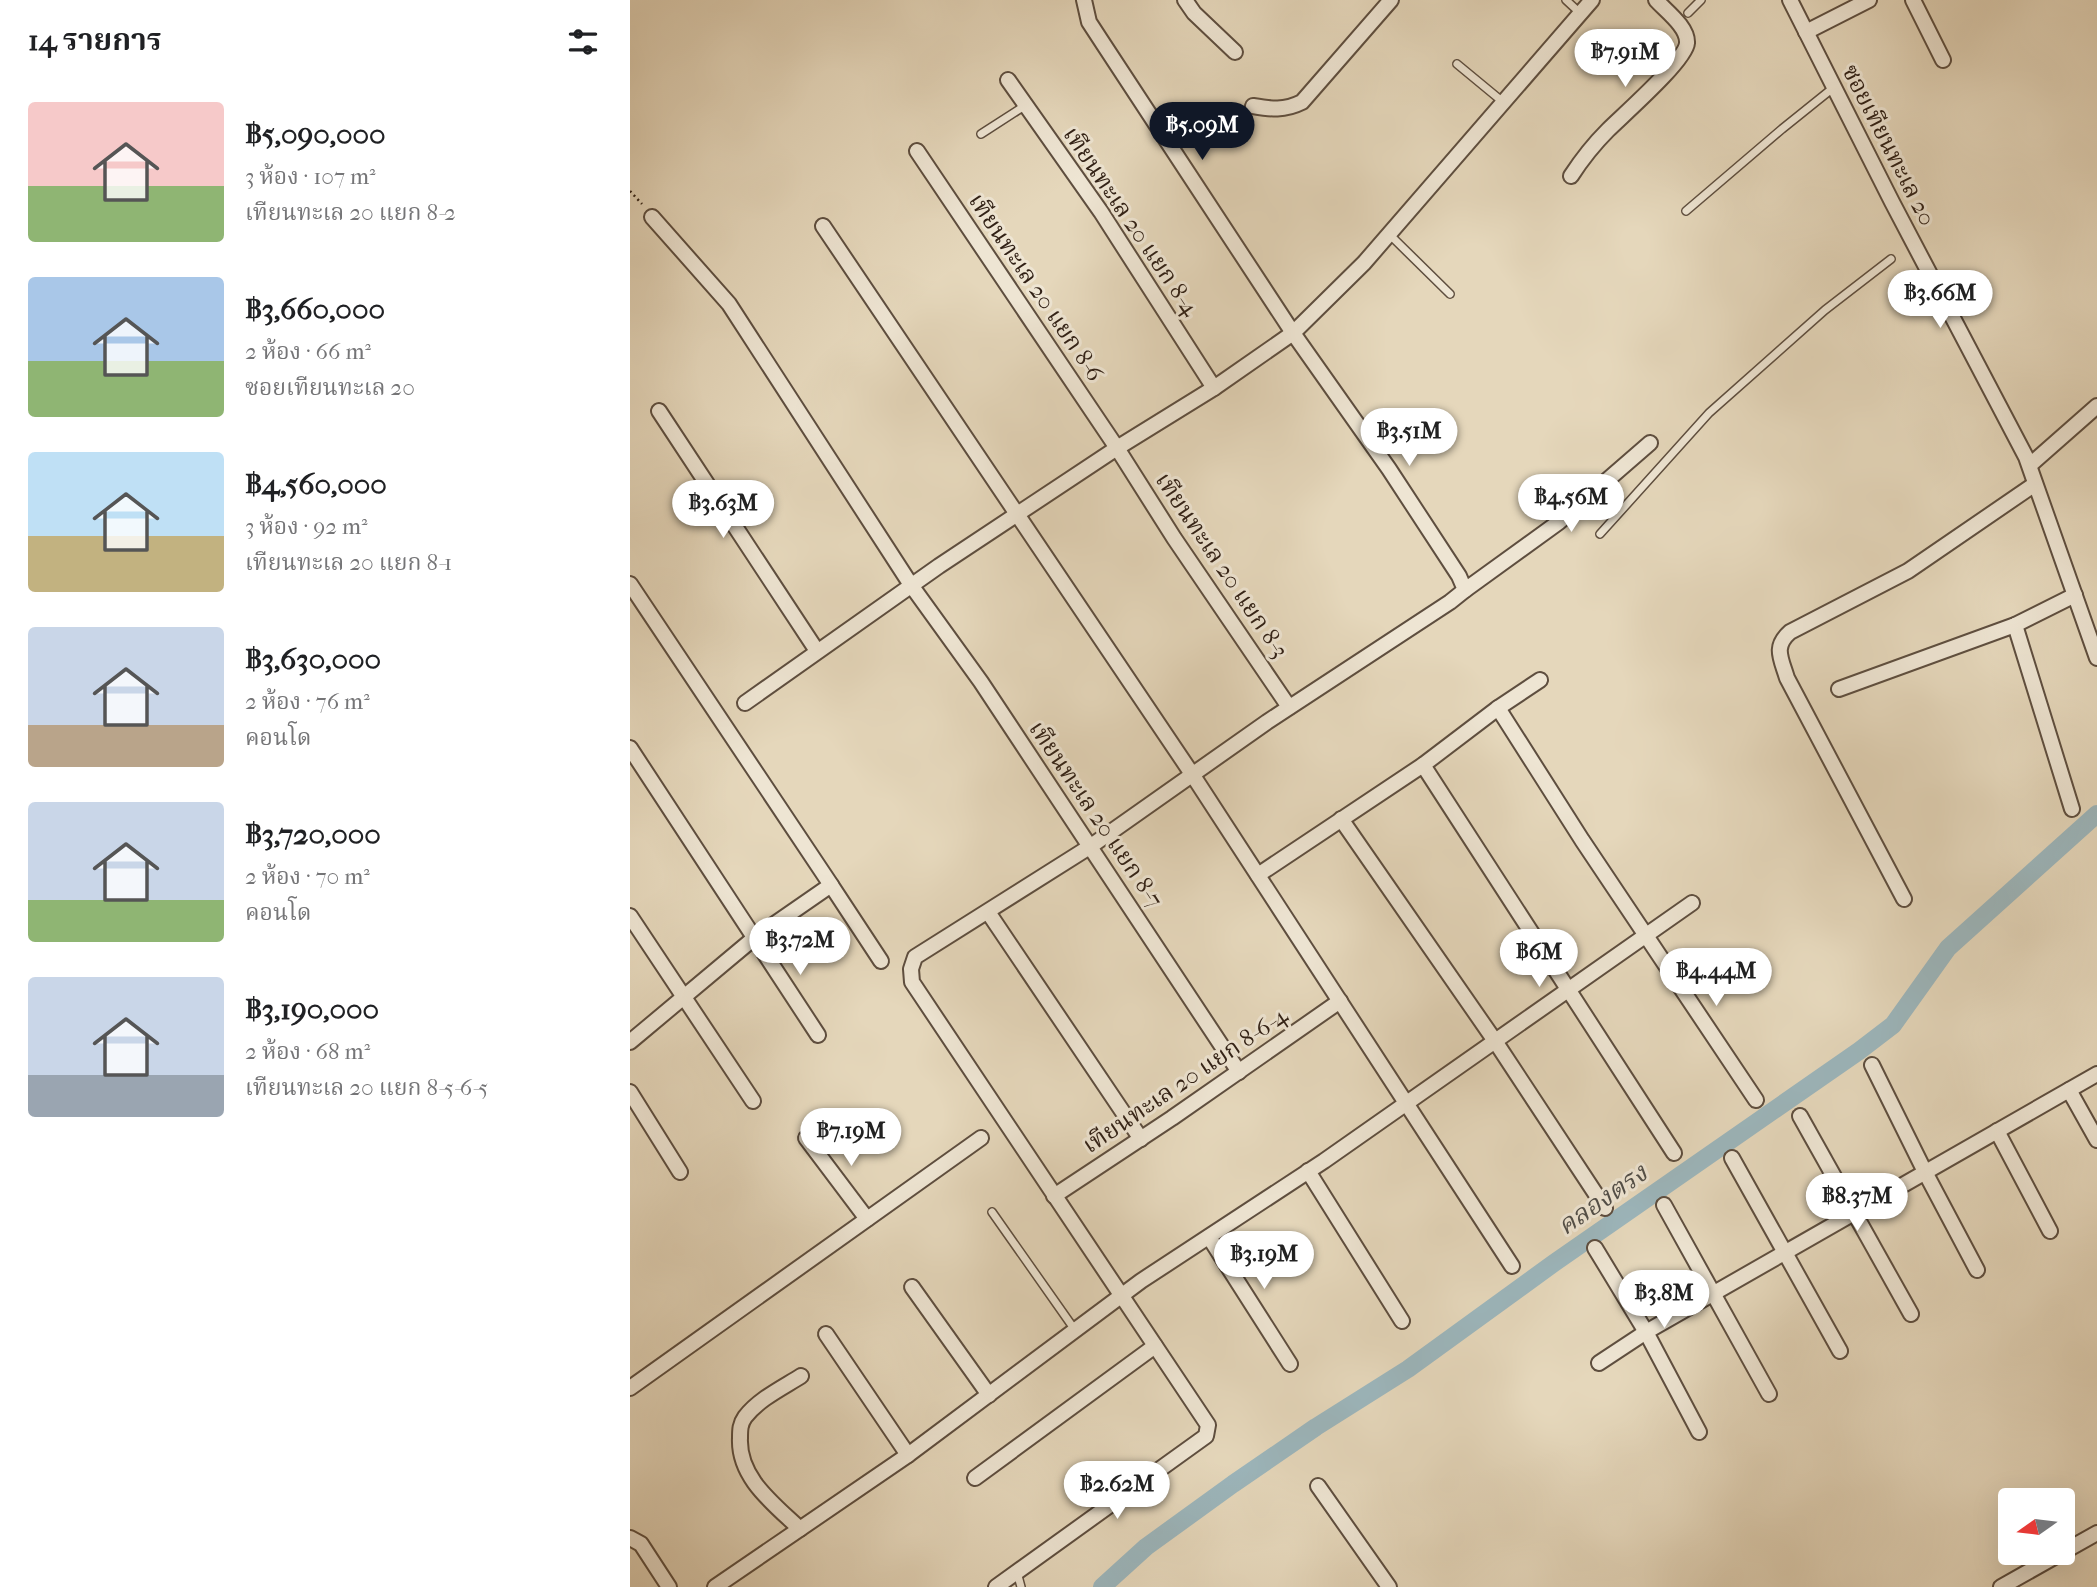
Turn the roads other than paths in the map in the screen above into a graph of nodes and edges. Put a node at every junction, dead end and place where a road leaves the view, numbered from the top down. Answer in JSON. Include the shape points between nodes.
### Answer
{"nodes":[{"id":1,"x":1084,"y":0,"type":"edge"},
{"id":2,"x":1185,"y":0,"type":"edge"},
{"id":3,"x":1391,"y":0,"type":"edge"},
{"id":4,"x":1566,"y":0,"type":"edge"},
{"id":5,"x":1592,"y":0,"type":"edge"},
{"id":6,"x":1656,"y":0,"type":"edge"},
{"id":7,"x":1701,"y":0,"type":"edge"},
{"id":8,"x":1790,"y":0,"type":"edge"},
{"id":9,"x":1869,"y":0,"type":"edge"},
{"id":10,"x":1913,"y":0,"type":"edge"},
{"id":11,"x":1580,"y":13,"type":"junction"},
{"id":12,"x":1688,"y":13,"type":"dead end"},
{"id":13,"x":1806,"y":32,"type":"junction"},
{"id":14,"x":1235,"y":52,"type":"dead end"},
{"id":15,"x":1943,"y":60,"type":"dead end"},
{"id":16,"x":1457,"y":64,"type":"dead end"},
{"id":17,"x":1008,"y":80,"type":"dead end"},
{"id":18,"x":1834,"y":87,"type":"junction"},
{"id":19,"x":1503,"y":102,"type":"junction"},
{"id":20,"x":1026,"y":105,"type":"junction"},
{"id":21,"x":1252,"y":106,"type":"dead end"},
{"id":22,"x":981,"y":134,"type":"dead end"},
{"id":23,"x":917,"y":151,"type":"dead end"},
{"id":24,"x":1571,"y":176,"type":"dead end"},
{"id":25,"x":1686,"y":211,"type":"dead end"},
{"id":26,"x":652,"y":216,"type":"road end"},
{"id":27,"x":823,"y":226,"type":"dead end"},
{"id":28,"x":1389,"y":234,"type":"junction"},
{"id":29,"x":1891,"y":259,"type":"dead end"},
{"id":30,"x":1450,"y":294,"type":"dead end"},
{"id":31,"x":1293,"y":333,"type":"junction"},
{"id":32,"x":1214,"y":388,"type":"junction"},
{"id":33,"x":2097,"y":406,"type":"edge"},
{"id":34,"x":659,"y":411,"type":"dead end"},
{"id":35,"x":1650,"y":443,"type":"dead end"},
{"id":36,"x":1117,"y":448,"type":"junction"},
{"id":37,"x":2029,"y":465,"type":"junction"},
{"id":38,"x":2035,"y":484,"type":"junction"},
{"id":39,"x":1018,"y":515,"type":"junction"},
{"id":40,"x":1600,"y":534,"type":"dead end"},
{"id":41,"x":630,"y":584,"type":"edge"},
{"id":42,"x":911,"y":585,"type":"junction"},
{"id":43,"x":1465,"y":590,"type":"junction"},
{"id":44,"x":2076,"y":595,"type":"junction"},
{"id":45,"x":2015,"y":625,"type":"junction"},
{"id":46,"x":817,"y":650,"type":"junction"},
{"id":47,"x":2097,"y":658,"type":"edge"},
{"id":48,"x":1540,"y":680,"type":"dead end"},
{"id":49,"x":1839,"y":689,"type":"dead end"},
{"id":50,"x":745,"y":703,"type":"dead end"},
{"id":51,"x":1289,"y":707,"type":"junction"},
{"id":52,"x":1498,"y":708,"type":"junction"},
{"id":53,"x":630,"y":748,"type":"edge"},
{"id":54,"x":1423,"y":765,"type":"junction"},
{"id":55,"x":1192,"y":774,"type":"junction"},
{"id":56,"x":2072,"y":809,"type":"dead end"},
{"id":57,"x":1341,"y":819,"type":"junction"},
{"id":58,"x":1091,"y":846,"type":"junction"},
{"id":59,"x":1258,"y":875,"type":"junction"},
{"id":60,"x":831,"y":885,"type":"junction"},
{"id":61,"x":1905,"y":899,"type":"dead end"},
{"id":62,"x":1692,"y":903,"type":"dead end"},
{"id":63,"x":988,"y":912,"type":"junction"},
{"id":64,"x":630,"y":916,"type":"edge"},
{"id":65,"x":1646,"y":935,"type":"junction"},
{"id":66,"x":753,"y":939,"type":"junction"},
{"id":67,"x":881,"y":961,"type":"dead end"},
{"id":68,"x":1569,"y":990,"type":"junction"},
{"id":69,"x":682,"y":998,"type":"junction"},
{"id":70,"x":1340,"y":1001,"type":"junction"},
{"id":71,"x":818,"y":1035,"type":"dead end"},
{"id":72,"x":1495,"y":1041,"type":"junction"},
{"id":73,"x":630,"y":1042,"type":"edge"},
{"id":74,"x":1872,"y":1065,"type":"dead end"},
{"id":75,"x":1239,"y":1072,"type":"junction"},
{"id":76,"x":2097,"y":1074,"type":"edge"},
{"id":77,"x":2069,"y":1090,"type":"junction"},
{"id":78,"x":630,"y":1092,"type":"edge"},
{"id":79,"x":1756,"y":1100,"type":"dead end"},
{"id":80,"x":753,"y":1101,"type":"dead end"},
{"id":81,"x":1407,"y":1103,"type":"junction"},
{"id":82,"x":1800,"y":1116,"type":"dead end"},
{"id":83,"x":1997,"y":1131,"type":"junction"},
{"id":84,"x":806,"y":1138,"type":"dead end"},
{"id":85,"x":981,"y":1138,"type":"dead end"},
{"id":86,"x":1141,"y":1139,"type":"junction"},
{"id":87,"x":2097,"y":1140,"type":"edge"},
{"id":88,"x":1674,"y":1153,"type":"dead end"},
{"id":89,"x":1732,"y":1158,"type":"dead end"},
{"id":90,"x":1308,"y":1171,"type":"junction"},
{"id":91,"x":680,"y":1172,"type":"dead end"},
{"id":92,"x":1925,"y":1172,"type":"junction"},
{"id":93,"x":1054,"y":1196,"type":"junction"},
{"id":94,"x":1664,"y":1205,"type":"dead end"},
{"id":95,"x":1605,"y":1208,"type":"dead end"},
{"id":96,"x":992,"y":1212,"type":"dead end"},
{"id":97,"x":1856,"y":1213,"type":"junction"},
{"id":98,"x":867,"y":1219,"type":"junction"},
{"id":99,"x":2050,"y":1231,"type":"dead end"},
{"id":100,"x":1209,"y":1237,"type":"junction"},
{"id":101,"x":1595,"y":1248,"type":"dead end"},
{"id":102,"x":1784,"y":1253,"type":"junction"},
{"id":103,"x":1512,"y":1266,"type":"dead end"},
{"id":104,"x":1977,"y":1270,"type":"dead end"},
{"id":105,"x":912,"y":1287,"type":"dead end"},
{"id":106,"x":1714,"y":1293,"type":"junction"},
{"id":107,"x":1121,"y":1297,"type":"junction"},
{"id":108,"x":1912,"y":1314,"type":"dead end"},
{"id":109,"x":1402,"y":1321,"type":"dead end"},
{"id":110,"x":1075,"y":1331,"type":"junction"},
{"id":111,"x":1646,"y":1332,"type":"junction"},
{"id":112,"x":826,"y":1334,"type":"dead end"},
{"id":113,"x":1155,"y":1346,"type":"junction"},
{"id":114,"x":1840,"y":1351,"type":"dead end"},
{"id":115,"x":1599,"y":1363,"type":"dead end"},
{"id":116,"x":1290,"y":1364,"type":"dead end"},
{"id":117,"x":801,"y":1376,"type":"dead end"},
{"id":118,"x":630,"y":1388,"type":"edge"},
{"id":119,"x":1769,"y":1394,"type":"dead end"},
{"id":120,"x":989,"y":1395,"type":"junction"},
{"id":121,"x":1699,"y":1432,"type":"dead end"},
{"id":122,"x":908,"y":1455,"type":"junction"},
{"id":123,"x":975,"y":1478,"type":"dead end"},
{"id":124,"x":1318,"y":1486,"type":"dead end"},
{"id":125,"x":800,"y":1529,"type":"junction"},
{"id":126,"x":2097,"y":1533,"type":"edge"},
{"id":127,"x":630,"y":1538,"type":"edge"},
{"id":128,"x":1019,"y":1580,"type":"edge"},
{"id":129,"x":669,"y":1587,"type":"edge"},
{"id":130,"x":715,"y":1587,"type":"edge"},
{"id":131,"x":996,"y":1587,"type":"edge"},
{"id":132,"x":1389,"y":1587,"type":"edge"},
{"id":133,"x":2001,"y":1587,"type":"edge"}],
"edges":[{"from":1,"to":31,"type":"street","via":[[1089,22]]},
{"from":2,"to":14,"type":"street"},
{"from":3,"to":21,"type":"street","via":[[1301,102],[1274,110]]},
{"from":4,"to":11,"type":"lane"},
{"from":5,"to":11,"type":"street"},
{"from":6,"to":24,"type":"street","via":[[1685,31],[1685,51],[1585,155]]},
{"from":7,"to":12,"type":"lane"},
{"from":8,"to":13,"type":"street","name":"ซอยเทียนทะเล 20"},
{"from":9,"to":13,"type":"street"},
{"from":10,"to":15,"type":"street"},
{"from":11,"to":19,"type":"street"},
{"from":13,"to":18,"type":"street","name":"ซอยเทียนทะเล 20"},
{"from":16,"to":19,"type":"lane"},
{"from":17,"to":20,"type":"street","name":"เทียนทะเล 20 แยก 8-4"},
{"from":18,"to":25,"type":"lane"},
{"from":18,"to":37,"type":"street","name":"ซอยเทียนทะเล 20","via":[[1910,245]]},
{"from":19,"to":28,"type":"street"},
{"from":20,"to":22,"type":"lane"},
{"from":20,"to":32,"type":"street","name":"เทียนทะเล 20 แยก 8-4"},
{"from":23,"to":36,"type":"street","name":"เทียนทะเล 20 แยก 8-6"},
{"from":26,"to":42,"type":"street","name":"เทียนทะเล 20 แยก 8-7","via":[[729,304]]},
{"from":27,"to":39,"type":"street"},
{"from":28,"to":30,"type":"lane"},
{"from":28,"to":31,"type":"street"},
{"from":29,"to":40,"type":"lane","via":[[1825,310],[1709,413]]},
{"from":31,"to":32,"type":"street"},
{"from":31,"to":43,"type":"street","via":[[1389,469]]},
{"from":32,"to":36,"type":"street"},
{"from":33,"to":37,"type":"street"},
{"from":34,"to":46,"type":"street"},
{"from":35,"to":43,"type":"street","via":[[1559,522]]},
{"from":36,"to":39,"type":"street"},
{"from":36,"to":51,"type":"street","name":"เทียนทะเล 20 แยก 8-3"},
{"from":37,"to":38,"type":"street","name":"ซอยเทียนทะเล 20"},
{"from":38,"to":44,"type":"street","name":"ซอยเทียนทะเล 20"},
{"from":38,"to":61,"type":"street","via":[[1908,571],[1790,632],[1779,647],[1787,678]]},
{"from":39,"to":42,"type":"street"},
{"from":39,"to":55,"type":"street"},
{"from":41,"to":60,"type":"street"},
{"from":42,"to":46,"type":"street"},
{"from":42,"to":58,"type":"street","name":"เทียนทะเล 20 แยก 8-7"},
{"from":43,"to":51,"type":"street"},
{"from":44,"to":45,"type":"street"},
{"from":44,"to":47,"type":"street","name":"ซอยเทียนทะเล 20"},
{"from":45,"to":49,"type":"street"},
{"from":45,"to":56,"type":"street"},
{"from":46,"to":50,"type":"street"},
{"from":48,"to":52,"type":"street"},
{"from":51,"to":55,"type":"street"},
{"from":52,"to":54,"type":"street"},
{"from":52,"to":65,"type":"street"},
{"from":53,"to":66,"type":"street"},
{"from":54,"to":57,"type":"street"},
{"from":54,"to":68,"type":"street"},
{"from":55,"to":58,"type":"street"},
{"from":55,"to":59,"type":"street"},
{"from":57,"to":59,"type":"street"},
{"from":57,"to":72,"type":"street"},
{"from":58,"to":63,"type":"street"},
{"from":58,"to":75,"type":"street","name":"เทียนทะเล 20 แยก 8-7"},
{"from":59,"to":70,"type":"street"},
{"from":60,"to":66,"type":"street"},
{"from":60,"to":67,"type":"street"},
{"from":62,"to":65,"type":"street"},
{"from":63,"to":86,"type":"street"},
{"from":63,"to":93,"type":"street","via":[[915,957],[912,982]]},
{"from":64,"to":69,"type":"street"},
{"from":65,"to":68,"type":"street"},
{"from":65,"to":79,"type":"street"},
{"from":66,"to":69,"type":"street"},
{"from":66,"to":71,"type":"street"},
{"from":68,"to":72,"type":"street"},
{"from":68,"to":88,"type":"street"},
{"from":69,"to":73,"type":"street"},
{"from":69,"to":80,"type":"street"},
{"from":70,"to":75,"type":"street","name":"เทียนทะเล 20 แยก 8-6-4"},
{"from":70,"to":81,"type":"street"},
{"from":72,"to":81,"type":"street"},
{"from":72,"to":95,"type":"street"},
{"from":74,"to":92,"type":"street"},
{"from":75,"to":86,"type":"street","name":"เทียนทะเล 20 แยก 8-6-4"},
{"from":76,"to":77,"type":"street"},
{"from":77,"to":83,"type":"street"},
{"from":77,"to":87,"type":"street"},
{"from":78,"to":91,"type":"street"},
{"from":81,"to":90,"type":"street"},
{"from":81,"to":103,"type":"street"},
{"from":82,"to":97,"type":"street"},
{"from":83,"to":92,"type":"street"},
{"from":83,"to":99,"type":"street"},
{"from":84,"to":98,"type":"street"},
{"from":85,"to":98,"type":"street"},
{"from":86,"to":93,"type":"street","name":"เทียนทะเล 20 แยก 8-6-4"},
{"from":89,"to":102,"type":"street"},
{"from":90,"to":100,"type":"street"},
{"from":90,"to":109,"type":"street"},
{"from":92,"to":97,"type":"street"},
{"from":92,"to":104,"type":"street"},
{"from":93,"to":107,"type":"street"},
{"from":94,"to":106,"type":"street"},
{"from":96,"to":110,"type":"lane"},
{"from":97,"to":102,"type":"street"},
{"from":97,"to":108,"type":"street"},
{"from":98,"to":118,"type":"street"},
{"from":100,"to":107,"type":"street"},
{"from":100,"to":116,"type":"street"},
{"from":101,"to":111,"type":"street"},
{"from":102,"to":106,"type":"street"},
{"from":102,"to":114,"type":"street"},
{"from":105,"to":120,"type":"street"},
{"from":106,"to":111,"type":"street"},
{"from":106,"to":119,"type":"street"},
{"from":107,"to":110,"type":"street"},
{"from":107,"to":113,"type":"street"},
{"from":110,"to":120,"type":"street"},
{"from":111,"to":115,"type":"street"},
{"from":111,"to":121,"type":"street"},
{"from":112,"to":122,"type":"street"},
{"from":113,"to":123,"type":"street"},
{"from":113,"to":128,"type":"street","via":[[1208,1424],[1206,1436]]},
{"from":117,"to":125,"type":"street","via":[[747,1415],[741,1424],[740,1446],[744,1469]]},
{"from":120,"to":122,"type":"street"},
{"from":122,"to":125,"type":"street"},
{"from":124,"to":132,"type":"street"},
{"from":125,"to":130,"type":"street"},
{"from":126,"to":133,"type":"street"},
{"from":127,"to":129,"type":"street","via":[[641,1544]]},
{"from":128,"to":131,"type":"street"}]}
